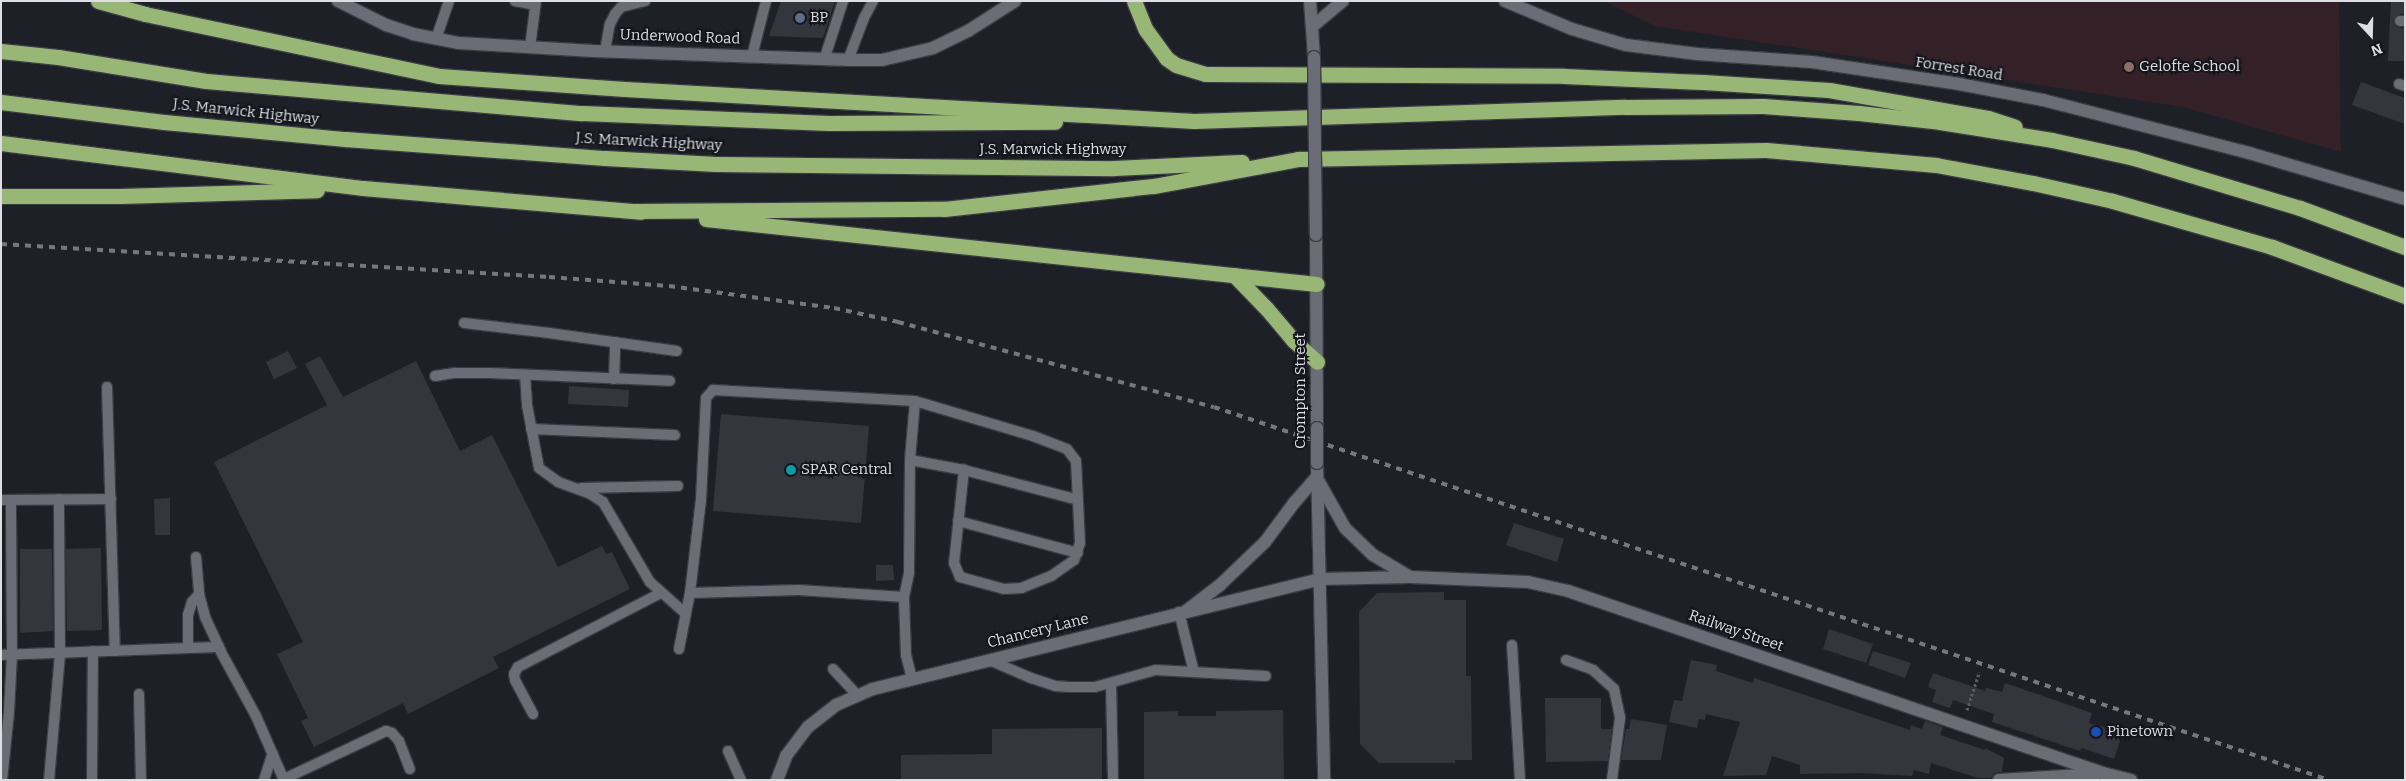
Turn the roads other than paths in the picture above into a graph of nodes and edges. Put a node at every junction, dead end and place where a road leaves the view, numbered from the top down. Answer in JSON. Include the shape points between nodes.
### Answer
{"nodes":[{"id":1,"x":98,"y":1,"type":"edge"},
{"id":2,"x":338,"y":1,"type":"edge"},
{"id":3,"x":449,"y":1,"type":"edge"},
{"id":4,"x":515,"y":1,"type":"edge"},
{"id":5,"x":646,"y":1,"type":"edge"},
{"id":6,"x":766,"y":1,"type":"edge"},
{"id":7,"x":843,"y":1,"type":"edge"},
{"id":8,"x":874,"y":1,"type":"edge"},
{"id":9,"x":1015,"y":1,"type":"edge"},
{"id":10,"x":1126,"y":1,"type":"edge"},
{"id":11,"x":1134,"y":1,"type":"edge"},
{"id":12,"x":1303,"y":1,"type":"edge"},
{"id":13,"x":1310,"y":1,"type":"edge"},
{"id":14,"x":1343,"y":1,"type":"edge"},
{"id":15,"x":1504,"y":1,"type":"edge"},
{"id":16,"x":536,"y":3,"type":"edge"},
{"id":17,"x":1138,"y":16,"type":"junction"},
{"id":18,"x":1312,"y":26,"type":"junction"},
{"id":19,"x":436,"y":39,"type":"junction"},
{"id":20,"x":530,"y":47,"type":"junction"},
{"id":21,"x":1,"y":51,"type":"edge"},
{"id":22,"x":605,"y":51,"type":"junction"},
{"id":23,"x":752,"y":56,"type":"junction"},
{"id":24,"x":824,"y":60,"type":"junction"},
{"id":25,"x":848,"y":60,"type":"junction"},
{"id":26,"x":1,"y":102,"type":"edge"},
{"id":27,"x":1194,"y":121,"type":"junction"},
{"id":28,"x":2052,"y":140,"type":"junction"},
{"id":29,"x":1,"y":143,"type":"edge"},
{"id":30,"x":1298,"y":159,"type":"junction"},
{"id":31,"x":363,"y":188,"type":"junction"},
{"id":32,"x":1,"y":196,"type":"edge"},
{"id":33,"x":2405,"y":199,"type":"edge"},
{"id":34,"x":632,"y":211,"type":"junction"},
{"id":35,"x":2405,"y":247,"type":"edge"},
{"id":36,"x":1234,"y":275,"type":"junction"},
{"id":37,"x":1316,"y":284,"type":"junction"},
{"id":38,"x":2405,"y":296,"type":"edge"},
{"id":39,"x":464,"y":323,"type":"dead end"},
{"id":40,"x":615,"y":342,"type":"junction"},
{"id":41,"x":677,"y":351,"type":"dead end"},
{"id":42,"x":1317,"y":362,"type":"junction"},
{"id":43,"x":525,"y":375,"type":"junction"},
{"id":44,"x":435,"y":376,"type":"dead end"},
{"id":45,"x":614,"y":379,"type":"junction"},
{"id":46,"x":670,"y":381,"type":"dead end"},
{"id":47,"x":107,"y":388,"type":"dead end"},
{"id":48,"x":915,"y":401,"type":"junction"},
{"id":49,"x":531,"y":429,"type":"junction"},
{"id":50,"x":675,"y":435,"type":"dead end"},
{"id":51,"x":910,"y":460,"type":"junction"},
{"id":52,"x":964,"y":470,"type":"junction"},
{"id":53,"x":1317,"y":478,"type":"junction"},
{"id":54,"x":678,"y":486,"type":"dead end"},
{"id":55,"x":574,"y":488,"type":"junction"},
{"id":56,"x":110,"y":499,"type":"junction"},
{"id":57,"x":6,"y":500,"type":"edge"},
{"id":58,"x":59,"y":500,"type":"junction"},
{"id":59,"x":1078,"y":500,"type":"junction"},
{"id":60,"x":958,"y":521,"type":"junction"},
{"id":61,"x":1078,"y":554,"type":"junction"},
{"id":62,"x":196,"y":557,"type":"dead end"},
{"id":63,"x":1410,"y":577,"type":"junction"},
{"id":64,"x":1320,"y":579,"type":"junction"},
{"id":65,"x":661,"y":593,"type":"junction"},
{"id":66,"x":199,"y":594,"type":"junction"},
{"id":67,"x":690,"y":594,"type":"junction"},
{"id":68,"x":904,"y":597,"type":"junction"},
{"id":69,"x":1182,"y":612,"type":"junction"},
{"id":70,"x":686,"y":614,"type":"junction"},
{"id":71,"x":1512,"y":645,"type":"dead end"},
{"id":72,"x":218,"y":647,"type":"junction"},
{"id":73,"x":188,"y":648,"type":"junction"},
{"id":74,"x":679,"y":649,"type":"dead end"},
{"id":75,"x":115,"y":650,"type":"junction"},
{"id":76,"x":93,"y":651,"type":"junction"},
{"id":77,"x":60,"y":652,"type":"junction"},
{"id":78,"x":6,"y":655,"type":"edge"},
{"id":79,"x":989,"y":660,"type":"junction"},
{"id":80,"x":1566,"y":660,"type":"dead end"},
{"id":81,"x":833,"y":669,"type":"dead end"},
{"id":82,"x":1194,"y":672,"type":"junction"},
{"id":83,"x":1266,"y":676,"type":"dead end"},
{"id":84,"x":912,"y":679,"type":"junction"},
{"id":85,"x":1111,"y":682,"type":"junction"},
{"id":86,"x":139,"y":694,"type":"dead end"},
{"id":87,"x":857,"y":695,"type":"junction"},
{"id":88,"x":533,"y":714,"type":"dead end"},
{"id":89,"x":728,"y":751,"type":"dead end"},
{"id":90,"x":273,"y":753,"type":"junction"},
{"id":91,"x":410,"y":769,"type":"dead end"},
{"id":92,"x":2103,"y":773,"type":"junction"},
{"id":93,"x":284,"y":779,"type":"edge"},
{"id":94,"x":2,"y":780,"type":"edge"},
{"id":95,"x":49,"y":780,"type":"edge"},
{"id":96,"x":92,"y":780,"type":"edge"},
{"id":97,"x":141,"y":780,"type":"edge"},
{"id":98,"x":264,"y":780,"type":"edge"},
{"id":99,"x":741,"y":780,"type":"edge"},
{"id":100,"x":777,"y":780,"type":"edge"},
{"id":101,"x":1113,"y":780,"type":"edge"},
{"id":102,"x":1324,"y":780,"type":"edge"},
{"id":103,"x":1520,"y":780,"type":"edge"},
{"id":104,"x":1612,"y":780,"type":"edge"},
{"id":105,"x":1999,"y":780,"type":"edge"},
{"id":106,"x":2131,"y":780,"type":"edge"}],
"edges":[{"from":1,"to":27,"type":"highway","via":[[145,14],[439,76]]},
{"from":2,"to":19,"type":"street","name":"Underwood Road","via":[[386,25]]},
{"from":3,"to":19,"type":"lane"},
{"from":4,"to":16,"type":"lane"},
{"from":5,"to":22,"type":"lane","via":[[621,7],[614,14]]},
{"from":6,"to":23,"type":"lane"},
{"from":7,"to":24,"type":"lane"},
{"from":8,"to":25,"type":"lane"},
{"from":9,"to":25,"type":"street","name":"Underwood Road","via":[[968,31],[933,48],[882,60]]},
{"from":10,"to":17,"type":"highway"},
{"from":11,"to":17,"type":"highway"},
{"from":12,"to":18,"type":"street"},
{"from":13,"to":18,"type":"street","name":"Crompton Street"},
{"from":14,"to":18,"type":"street"},
{"from":15,"to":33,"type":"street","name":"Forrest Road","via":[[1572,29],[1626,45],[1697,54],[1812,62],[2043,100],[2248,152]]},
{"from":16,"to":20,"type":"lane"},
{"from":17,"to":28,"type":"highway","via":[[1166,58],[1176,65],[1206,74],[1564,76],[1829,90],[1988,118]]},
{"from":18,"to":37,"type":"street","name":"Crompton Street","bridge":true},
{"from":19,"to":20,"type":"street","name":"Underwood Road"},
{"from":20,"to":22,"type":"street","name":"Underwood Road"},
{"from":21,"to":27,"type":"highway","name":"J.S. Marwick Highway","via":[[206,81],[582,113],[829,122]]},
{"from":22,"to":23,"type":"street","name":"Underwood Road"},
{"from":23,"to":24,"type":"street","name":"Underwood Road"},
{"from":24,"to":25,"type":"street","name":"Underwood Road"},
{"from":26,"to":30,"type":"highway","name":"J.S. Marwick Highway","via":[[345,139],[716,164],[1114,168]]},
{"from":27,"to":28,"type":"highway","via":[[1615,107],[1764,106],[1940,122]]},
{"from":28,"to":35,"type":"highway","via":[[2134,158],[2300,208]]},
{"from":29,"to":31,"type":"highway"},
{"from":30,"to":34,"type":"highway","via":[[1154,186],[944,209]]},
{"from":30,"to":38,"type":"highway","via":[[1766,150],[1936,165],[2122,204],[2272,247]]},
{"from":31,"to":32,"type":"highway","via":[[120,196]]},
{"from":31,"to":34,"type":"highway"},
{"from":34,"to":36,"type":"highway"},
{"from":36,"to":37,"type":"highway"},
{"from":36,"to":42,"type":"highway"},
{"from":37,"to":42,"type":"street","name":"Crompton Street"},
{"from":39,"to":40,"type":"lane"},
{"from":40,"to":41,"type":"lane"},
{"from":40,"to":45,"type":"lane"},
{"from":42,"to":53,"type":"street","name":"Crompton Street","bridge":true},
{"from":43,"to":44,"type":"lane","via":[[465,372]]},
{"from":43,"to":45,"type":"lane"},
{"from":43,"to":49,"type":"lane"},
{"from":45,"to":46,"type":"lane"},
{"from":47,"to":56,"type":"lane"},
{"from":48,"to":51,"type":"lane"},
{"from":48,"to":59,"type":"lane","via":[[1067,449],[1076,461]]},
{"from":48,"to":67,"type":"lane","via":[[710,392],[706,398]]},
{"from":49,"to":50,"type":"lane"},
{"from":49,"to":55,"type":"lane","via":[[539,468],[558,482]]},
{"from":51,"to":52,"type":"lane"},
{"from":51,"to":68,"type":"lane","via":[[910,573]]},
{"from":52,"to":59,"type":"lane"},
{"from":52,"to":60,"type":"lane"},
{"from":53,"to":63,"type":"street","via":[[1345,528],[1373,555]]},
{"from":53,"to":64,"type":"street","name":"Crompton Street"},
{"from":53,"to":69,"type":"street","via":[[1265,542],[1220,585]]},
{"from":54,"to":55,"type":"lane"},
{"from":55,"to":65,"type":"lane","via":[[597,497],[608,508],[650,582]]},
{"from":56,"to":58,"type":"lane"},
{"from":56,"to":75,"type":"lane"},
{"from":57,"to":58,"type":"lane"},
{"from":57,"to":78,"type":"lane"},
{"from":58,"to":77,"type":"lane"},
{"from":59,"to":61,"type":"lane"},
{"from":60,"to":61,"type":"lane"},
{"from":60,"to":61,"type":"lane","via":[[954,563],[964,580],[1004,589],[1022,588],[1068,566]]},
{"from":62,"to":66,"type":"lane"},
{"from":63,"to":64,"type":"street","name":"Railway Street"},
{"from":63,"to":92,"type":"street","name":"Railway Street","via":[[1528,582],[1568,591]]},
{"from":64,"to":69,"type":"street","name":"Chancery Lane"},
{"from":64,"to":102,"type":"street","name":"Crompton Street"},
{"from":65,"to":70,"type":"lane"},
{"from":65,"to":88,"type":"lane","via":[[518,667],[515,680]]},
{"from":66,"to":72,"type":"lane"},
{"from":66,"to":73,"type":"lane","via":[[188,615]]},
{"from":67,"to":68,"type":"lane","via":[[799,590]]},
{"from":67,"to":70,"type":"lane"},
{"from":68,"to":84,"type":"lane","via":[[906,655]]},
{"from":69,"to":79,"type":"street","name":"Chancery Lane"},
{"from":69,"to":82,"type":"lane"},
{"from":70,"to":74,"type":"lane"},
{"from":71,"to":103,"type":"lane"},
{"from":72,"to":73,"type":"lane"},
{"from":72,"to":90,"type":"lane"},
{"from":73,"to":75,"type":"lane"},
{"from":75,"to":76,"type":"lane"},
{"from":76,"to":77,"type":"lane"},
{"from":76,"to":96,"type":"lane"},
{"from":77,"to":78,"type":"lane"},
{"from":77,"to":95,"type":"lane"},
{"from":78,"to":94,"type":"lane","via":[[9,712]]},
{"from":79,"to":84,"type":"street","name":"Chancery Lane"},
{"from":79,"to":85,"type":"lane","via":[[1055,686],[1095,687]]},
{"from":80,"to":104,"type":"lane","via":[[1593,670],[1607,680],[1617,696],[1620,718]]},
{"from":81,"to":87,"type":"lane"},
{"from":82,"to":83,"type":"lane"},
{"from":82,"to":85,"type":"lane","via":[[1156,670]]},
{"from":84,"to":87,"type":"street","name":"Chancery Lane"},
{"from":85,"to":101,"type":"lane"},
{"from":86,"to":97,"type":"lane"},
{"from":87,"to":100,"type":"street","name":"Chancery Lane","via":[[836,705],[808,727],[786,756]]},
{"from":89,"to":99,"type":"lane"},
{"from":90,"to":93,"type":"lane"},
{"from":90,"to":98,"type":"lane"},
{"from":91,"to":93,"type":"lane","via":[[399,741],[386,731]]},
{"from":92,"to":105,"type":"street"},
{"from":92,"to":106,"type":"street","name":"Railway Street"}]}
